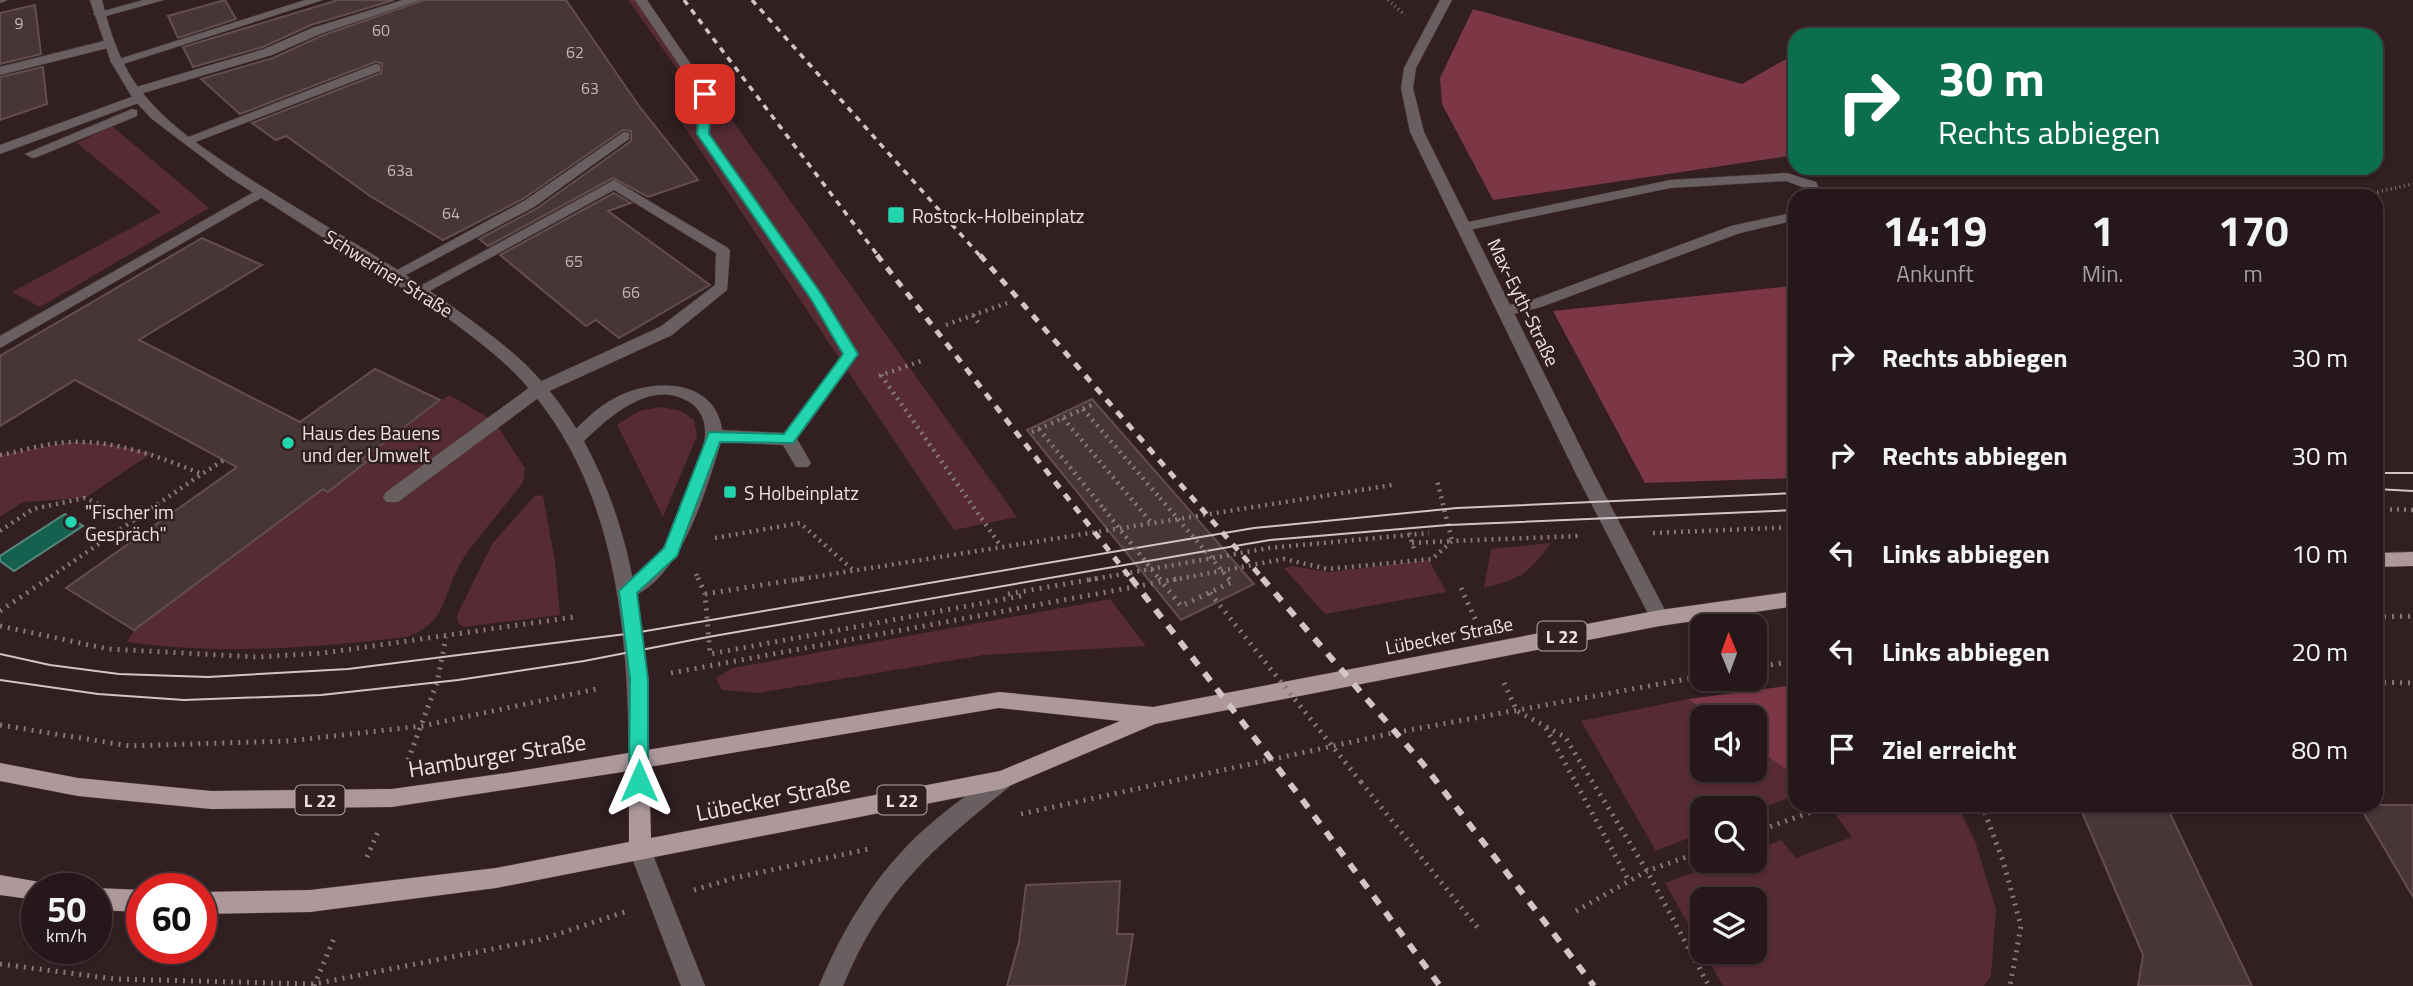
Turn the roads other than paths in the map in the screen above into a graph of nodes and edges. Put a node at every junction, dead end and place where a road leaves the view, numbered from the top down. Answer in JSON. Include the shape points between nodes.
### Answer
{"nodes":[{"id":1,"x":158,"y":0,"type":"edge"},
{"id":2,"x":317,"y":0,"type":"edge"},
{"id":3,"x":415,"y":0,"type":"edge"},
{"id":4,"x":641,"y":0,"type":"edge"},
{"id":5,"x":1446,"y":0,"type":"edge"},
{"id":6,"x":97,"y":7,"type":"edge"},
{"id":7,"x":108,"y":44,"type":"junction"},
{"id":8,"x":116,"y":62,"type":"junction"},
{"id":9,"x":376,"y":68,"type":"dead end"},
{"id":10,"x":0,"y":71,"type":"edge"},
{"id":11,"x":140,"y":99,"type":"junction"},
{"id":12,"x":624,"y":136,"type":"dead end"},
{"id":13,"x":188,"y":140,"type":"junction"},
{"id":14,"x":0,"y":150,"type":"edge"},
{"id":15,"x":32,"y":154,"type":"dead end"},
{"id":16,"x":1813,"y":189,"type":"edge"},
{"id":17,"x":261,"y":192,"type":"junction"},
{"id":18,"x":1788,"y":218,"type":"edge"},
{"id":19,"x":1464,"y":227,"type":"junction"},
{"id":20,"x":396,"y":275,"type":"junction"},
{"id":21,"x":421,"y":290,"type":"junction"},
{"id":22,"x":1505,"y":311,"type":"junction"},
{"id":23,"x":0,"y":342,"type":"edge"},
{"id":24,"x":539,"y":388,"type":"junction"},
{"id":25,"x":714,"y":436,"type":"junction"},
{"id":26,"x":788,"y":439,"type":"junction"},
{"id":27,"x":574,"y":441,"type":"junction"},
{"id":28,"x":802,"y":463,"type":"dead end"},
{"id":29,"x":393,"y":497,"type":"dead end"},
{"id":30,"x":2413,"y":559,"type":"edge"},
{"id":31,"x":2383,"y":560,"type":"edge"},
{"id":32,"x":628,"y":591,"type":"junction"},
{"id":33,"x":1788,"y":599,"type":"edge"},
{"id":34,"x":1660,"y":618,"type":"junction"},
{"id":35,"x":1153,"y":716,"type":"junction"},
{"id":36,"x":639,"y":760,"type":"junction"},
{"id":37,"x":0,"y":772,"type":"edge"},
{"id":38,"x":1002,"y":780,"type":"junction"},
{"id":39,"x":640,"y":850,"type":"junction"},
{"id":40,"x":0,"y":885,"type":"edge"},
{"id":41,"x":21,"y":888,"type":"edge"},
{"id":42,"x":217,"y":903,"type":"edge"},
{"id":43,"x":693,"y":986,"type":"edge"},
{"id":44,"x":831,"y":986,"type":"edge"}],
"edges":[{"from":1,"to":6,"type":"street"},
{"from":2,"to":8,"type":"street"},
{"from":3,"to":11,"type":"street","via":[[316,31]]},
{"from":4,"to":26,"type":"street","via":[[705,94],[703,134],[851,354]]},
{"from":5,"to":19,"type":"street","name":"Max-Eyth-Straße","via":[[1410,68],[1407,88],[1417,132]]},
{"from":6,"to":7,"type":"street","name":"Schweriner Straße"},
{"from":7,"to":8,"type":"street","name":"Schweriner Straße"},
{"from":7,"to":10,"type":"street"},
{"from":8,"to":11,"type":"street","name":"Schweriner Straße"},
{"from":9,"to":13,"type":"street"},
{"from":11,"to":13,"type":"street","name":"Schweriner Straße"},
{"from":11,"to":14,"type":"street"},
{"from":11,"to":15,"type":"street"},
{"from":12,"to":20,"type":"street","via":[[529,204]]},
{"from":13,"to":17,"type":"street","name":"Schweriner Straße"},
{"from":16,"to":19,"type":"street","via":[[1787,177],[1670,184]]},
{"from":17,"to":20,"type":"street","name":"Schweriner Straße"},
{"from":17,"to":23,"type":"street"},
{"from":18,"to":22,"type":"street","via":[[1736,229],[1536,304]]},
{"from":19,"to":22,"type":"street","name":"Max-Eyth-Straße"},
{"from":20,"to":21,"type":"street","name":"Schweriner Straße"},
{"from":21,"to":24,"type":"street","name":"Schweriner Straße","via":[[485,338]]},
{"from":21,"to":24,"type":"street","via":[[614,184],[723,251],[722,287],[666,331]]},
{"from":22,"to":34,"type":"street","name":"Max-Eyth-Straße"},
{"from":24,"to":27,"type":"street","name":"Schweriner Straße"},
{"from":24,"to":29,"type":"street"},
{"from":25,"to":26,"type":"street"},
{"from":25,"to":27,"type":"street","via":[[709,409],[700,399],[657,391],[631,396],[610,407]]},
{"from":25,"to":32,"type":"street","via":[[671,552]]},
{"from":26,"to":28,"type":"street"},
{"from":27,"to":32,"type":"street","name":"Schweriner Straße","via":[[603,497]]},
{"from":30,"to":31,"type":"main road"},
{"from":32,"to":36,"type":"street","name":"Schweriner Straße","via":[[639,679]]},
{"from":33,"to":34,"type":"main road","name":"Lübecker Straße","number":"L 22"},
{"from":34,"to":35,"type":"main road","name":"Lübecker Straße","number":"L 22"},
{"from":35,"to":36,"type":"main road","name":"Lübecker Straße","number":"L 22","via":[[999,700]]},
{"from":35,"to":38,"type":"main road","name":"Lübecker Straße","number":"L 22"},
{"from":36,"to":37,"type":"main road","name":"Hamburger Straße","number":"L 22","via":[[392,798],[312,800],[211,800],[144,794]]},
{"from":36,"to":39,"type":"main road"},
{"from":38,"to":39,"type":"main road","name":"Lübecker Straße","number":"L 22"},
{"from":38,"to":44,"type":"street","via":[[914,854],[867,911]]},
{"from":39,"to":42,"type":"main road","number":"L 22","via":[[496,878],[364,895]]},
{"from":39,"to":43,"type":"street"},
{"from":40,"to":41,"type":"main road"}]}
